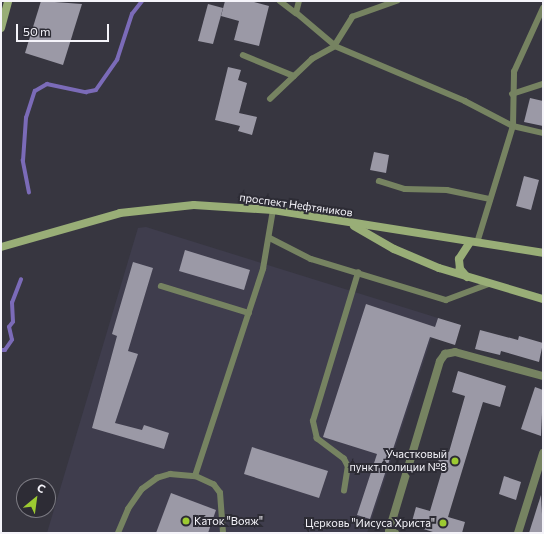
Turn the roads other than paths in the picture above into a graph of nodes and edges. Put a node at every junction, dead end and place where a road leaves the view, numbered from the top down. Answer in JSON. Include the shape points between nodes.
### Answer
{"nodes":[{"id":1,"x":8,"y":1,"type":"edge"},
{"id":2,"x":280,"y":1,"type":"edge"},
{"id":3,"x":299,"y":1,"type":"edge"},
{"id":4,"x":398,"y":1,"type":"edge"},
{"id":5,"x":543,"y":8,"type":"edge"},
{"id":6,"x":296,"y":13,"type":"junction"},
{"id":7,"x":1,"y":28,"type":"edge"},
{"id":8,"x":335,"y":46,"type":"junction"},
{"id":9,"x":244,"y":55,"type":"dead end"},
{"id":10,"x":294,"y":76,"type":"junction"},
{"id":11,"x":543,"y":84,"type":"edge"},
{"id":12,"x":512,"y":94,"type":"junction"},
{"id":13,"x":270,"y":99,"type":"dead end"},
{"id":14,"x":514,"y":113,"type":"junction"},
{"id":15,"x":501,"y":119,"type":"junction"},
{"id":16,"x":513,"y":126,"type":"junction"},
{"id":17,"x":543,"y":133,"type":"edge"},
{"id":18,"x":379,"y":181,"type":"dead end"},
{"id":19,"x":490,"y":199,"type":"junction"},
{"id":20,"x":273,"y":210,"type":"junction"},
{"id":21,"x":350,"y":224,"type":"junction"},
{"id":22,"x":270,"y":238,"type":"junction"},
{"id":23,"x":473,"y":243,"type":"junction"},
{"id":24,"x":1,"y":247,"type":"edge"},
{"id":25,"x":543,"y":253,"type":"edge"},
{"id":26,"x":358,"y":273,"type":"junction"},
{"id":27,"x":468,"y":278,"type":"junction"},
{"id":28,"x":489,"y":284,"type":"junction"},
{"id":29,"x":161,"y":286,"type":"dead end"},
{"id":30,"x":543,"y":299,"type":"edge"},
{"id":31,"x":249,"y":313,"type":"junction"},
{"id":32,"x":543,"y":376,"type":"edge"},
{"id":33,"x":543,"y":453,"type":"edge"},
{"id":34,"x":195,"y":476,"type":"junction"},
{"id":35,"x":344,"y":491,"type":"dead end"},
{"id":36,"x":222,"y":532,"type":"edge"},
{"id":37,"x":118,"y":533,"type":"edge"},
{"id":38,"x":395,"y":533,"type":"edge"},
{"id":39,"x":518,"y":533,"type":"edge"}],
"edges":[{"from":1,"to":7,"type":"main road"},
{"from":2,"to":6,"type":"lane"},
{"from":3,"to":6,"type":"lane"},
{"from":4,"to":8,"type":"lane","via":[[354,17]]},
{"from":5,"to":12,"type":"lane","via":[[514,72]]},
{"from":6,"to":8,"type":"lane"},
{"from":8,"to":10,"type":"lane","via":[[322,52]]},
{"from":8,"to":15,"type":"lane"},
{"from":9,"to":10,"type":"lane"},
{"from":10,"to":13,"type":"lane"},
{"from":11,"to":12,"type":"lane"},
{"from":12,"to":14,"type":"lane"},
{"from":14,"to":15,"type":"lane"},
{"from":14,"to":16,"type":"lane"},
{"from":15,"to":16,"type":"lane"},
{"from":16,"to":17,"type":"lane"},
{"from":16,"to":19,"type":"lane"},
{"from":18,"to":19,"type":"lane","via":[[405,189],[447,190]]},
{"from":19,"to":23,"type":"lane"},
{"from":20,"to":21,"type":"main road","name":"проспект Нефтяников"},
{"from":20,"to":22,"type":"lane"},
{"from":20,"to":24,"type":"main road","name":"проспект Нефтяников","via":[[217,205],[162,206],[92,220]]},
{"from":21,"to":23,"type":"main road","name":"проспект Нефтяников"},
{"from":21,"to":27,"type":"main road","via":[[394,249]]},
{"from":22,"to":26,"type":"lane","via":[[311,259]]},
{"from":22,"to":31,"type":"lane"},
{"from":23,"to":25,"type":"main road","name":"проспект Нефтяников"},
{"from":23,"to":27,"type":"main road","via":[[459,259],[460,269]]},
{"from":26,"to":28,"type":"lane","via":[[446,300]]},
{"from":26,"to":35,"type":"lane","via":[[313,422],[317,440],[344,459],[348,467]]},
{"from":27,"to":28,"type":"main road"},
{"from":28,"to":30,"type":"main road"},
{"from":29,"to":31,"type":"lane"},
{"from":31,"to":34,"type":"lane"},
{"from":32,"to":38,"type":"street","via":[[455,352],[445,354],[440,361],[389,531]]},
{"from":33,"to":39,"type":"street"},
{"from":34,"to":36,"type":"lane","via":[[214,485],[220,493]]},
{"from":34,"to":37,"type":"lane","via":[[170,474],[157,478],[142,489],[128,509]]}]}
